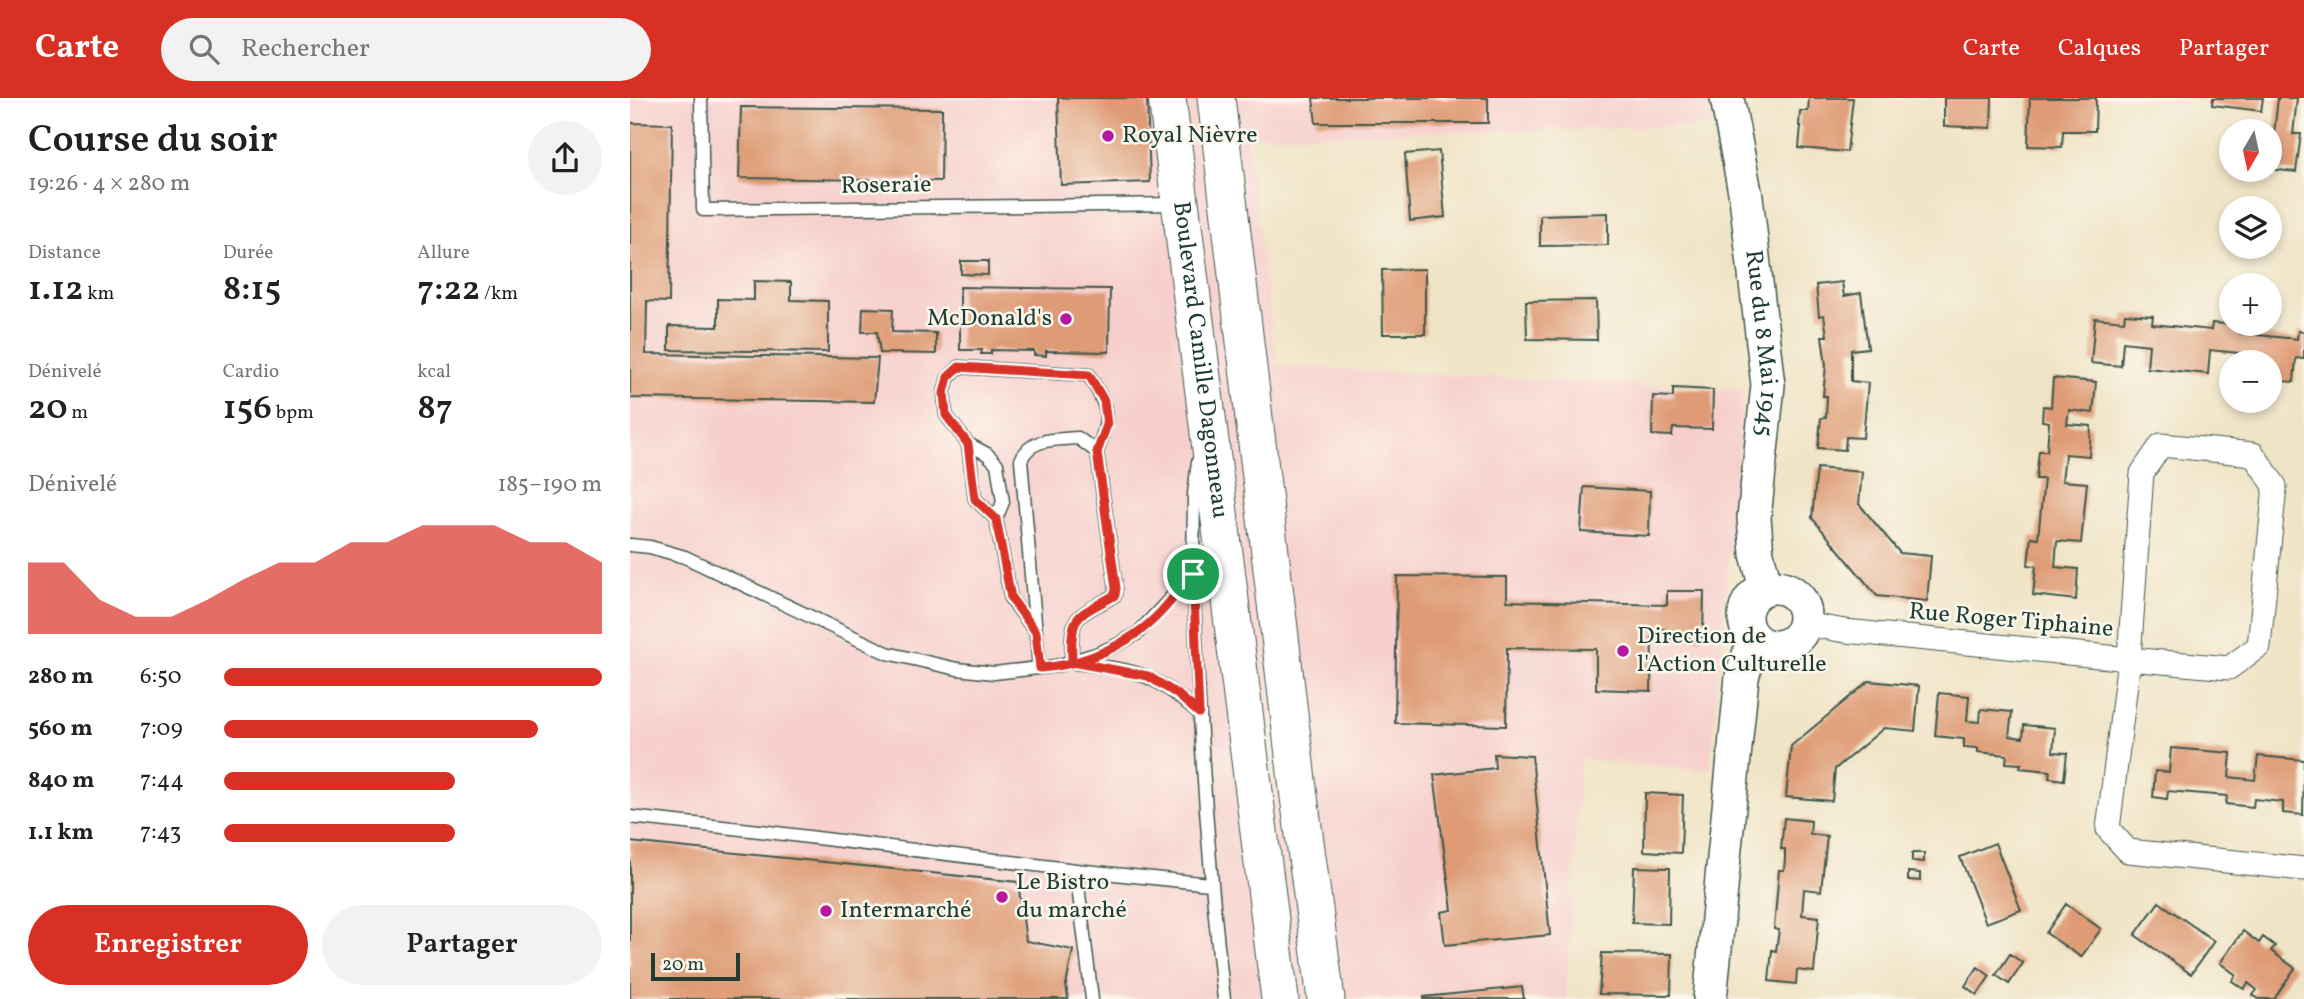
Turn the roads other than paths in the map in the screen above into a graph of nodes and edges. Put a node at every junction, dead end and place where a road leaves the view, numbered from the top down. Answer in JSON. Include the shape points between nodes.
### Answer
{"nodes":[{"id":1,"x":701,"y":98,"type":"edge"},
{"id":2,"x":1167,"y":98,"type":"edge"},
{"id":3,"x":1203,"y":98,"type":"edge"},
{"id":4,"x":1216,"y":98,"type":"edge"},
{"id":5,"x":1727,"y":98,"type":"edge"},
{"id":6,"x":1182,"y":204,"type":"junction"},
{"id":7,"x":1235,"y":255,"type":"junction"},
{"id":8,"x":1204,"y":395,"type":"junction"},
{"id":9,"x":968,"y":444,"type":"junction"},
{"id":10,"x":1097,"y":452,"type":"junction"},
{"id":11,"x":996,"y":519,"type":"junction"},
{"id":12,"x":630,"y":545,"type":"edge"},
{"id":13,"x":1193,"y":574,"type":"junction"},
{"id":14,"x":1766,"y":588,"type":"junction"},
{"id":15,"x":1805,"y":624,"type":"junction"},
{"id":16,"x":1036,"y":632,"type":"junction"},
{"id":17,"x":1754,"y":639,"type":"junction"},
{"id":18,"x":2129,"y":659,"type":"junction"},
{"id":19,"x":1072,"y":662,"type":"junction"},
{"id":20,"x":1040,"y":668,"type":"junction"},
{"id":21,"x":1199,"y":713,"type":"junction"},
{"id":22,"x":630,"y":817,"type":"edge"},
{"id":23,"x":2304,"y":869,"type":"edge"},
{"id":24,"x":1076,"y":870,"type":"junction"},
{"id":25,"x":1210,"y":884,"type":"junction"},
{"id":26,"x":1092,"y":999,"type":"edge"},
{"id":27,"x":1224,"y":999,"type":"edge"},
{"id":28,"x":1280,"y":999,"type":"edge"},
{"id":29,"x":1326,"y":999,"type":"edge"},
{"id":30,"x":1710,"y":999,"type":"edge"}],
"edges":[{"from":1,"to":6,"type":"lane","name":"Roseraie","via":[[703,210]]},
{"from":2,"to":6,"type":"main road","name":"Boulevard Camille Dagonneau"},
{"from":3,"to":7,"type":"lane","via":[[1221,217]]},
{"from":4,"to":7,"type":"main road","name":"Boulevard Camille Dagonneau"},
{"from":5,"to":14,"type":"street","name":"Rue du 8 Mai 1945","via":[[1746,197],[1768,385],[1754,518]]},
{"from":6,"to":8,"type":"main road","name":"Boulevard Camille Dagonneau"},
{"from":7,"to":29,"type":"main road","name":"Boulevard Camille Dagonneau"},
{"from":8,"to":13,"type":"lane"},
{"from":8,"to":28,"type":"main road","name":"Boulevard Camille Dagonneau"},
{"from":9,"to":10,"type":"lane","via":[[946,415],[948,377],[959,367],[1089,375],[1104,401],[1107,425]]},
{"from":9,"to":11,"type":"lane","via":[[975,499]]},
{"from":9,"to":11,"type":"lane","via":[[997,464],[1003,502]]},
{"from":10,"to":16,"type":"lane","via":[[1078,438],[1036,442],[1021,460]]},
{"from":10,"to":19,"type":"lane","via":[[1116,588],[1115,595],[1077,617],[1071,639]]},
{"from":11,"to":16,"type":"lane","via":[[1011,598]]},
{"from":12,"to":20,"type":"lane","via":[[685,556],[887,653],[994,673]]},
{"from":13,"to":19,"type":"lane","via":[[1138,633]]},
{"from":13,"to":21,"type":"lane"},
{"from":14,"to":15,"type":"street","via":[[1784,589],[1799,598]]},
{"from":14,"to":17,"type":"street","via":[[1752,598],[1745,615]]},
{"from":15,"to":17,"type":"street","via":[[1793,642],[1784,646],[1773,648]]},
{"from":15,"to":18,"type":"street","name":"Rue Roger Tiphaine"},
{"from":16,"to":20,"type":"lane"},
{"from":17,"to":30,"type":"street","via":[[1742,677]]},
{"from":18,"to":18,"type":"street","via":[[2229,668],[2259,646],[2275,486],[2253,454],[2161,445],[2142,473]]},
{"from":18,"to":23,"type":"street","name":"Rue Roger Tiphaine","via":[[2108,829],[2128,852]]},
{"from":19,"to":20,"type":"lane"},
{"from":19,"to":21,"type":"lane","via":[[1148,676]]},
{"from":21,"to":25,"type":"lane"},
{"from":22,"to":24,"type":"lane"},
{"from":24,"to":25,"type":"lane"},
{"from":24,"to":26,"type":"lane"},
{"from":25,"to":27,"type":"lane"}]}
